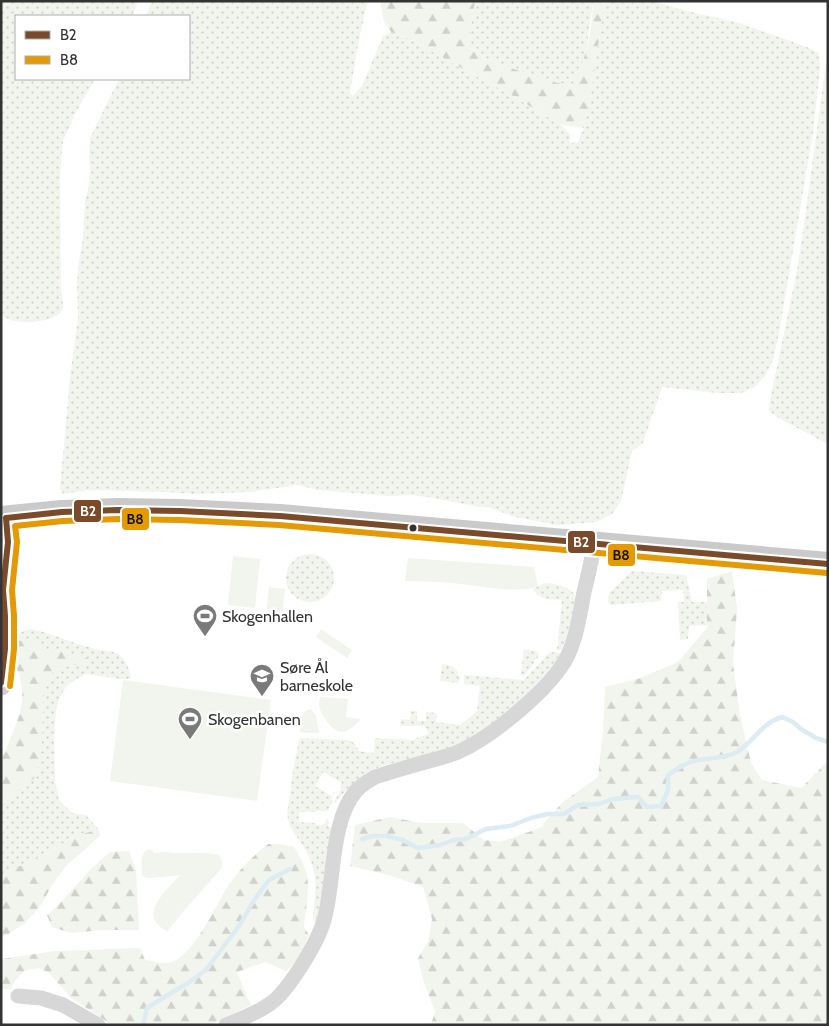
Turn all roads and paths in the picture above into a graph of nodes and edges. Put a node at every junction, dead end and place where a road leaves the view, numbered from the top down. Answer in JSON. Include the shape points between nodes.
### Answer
{"nodes":[{"id":1,"x":3,"y":518,"type":"edge"},
{"id":2,"x":594,"y":544,"type":"junction"},
{"id":3,"x":828,"y":564,"type":"edge"},
{"id":4,"x":2,"y":589,"type":"edge"},
{"id":5,"x":1,"y":686,"type":"edge"},
{"id":6,"x":18,"y":996,"type":"dead end"},
{"id":7,"x":98,"y":1025,"type":"edge"},
{"id":8,"x":226,"y":1025,"type":"edge"}],
"edges":[{"from":1,"to":2,"type":"main road","via":[[62,512],[180,511],[280,516]]},
{"from":1,"to":4,"type":"main road","via":[[8,542]]},
{"from":2,"to":3,"type":"main road"},
{"from":2,"to":8,"type":"street","via":[[575,637],[558,671],[525,705],[470,746],[457,753],[374,777],[356,791],[343,812],[324,922],[307,957],[272,1003]]},
{"from":4,"to":5,"type":"main road","via":[[5,649]]},
{"from":6,"to":7,"type":"street","via":[[41,998],[62,1005]]}]}
